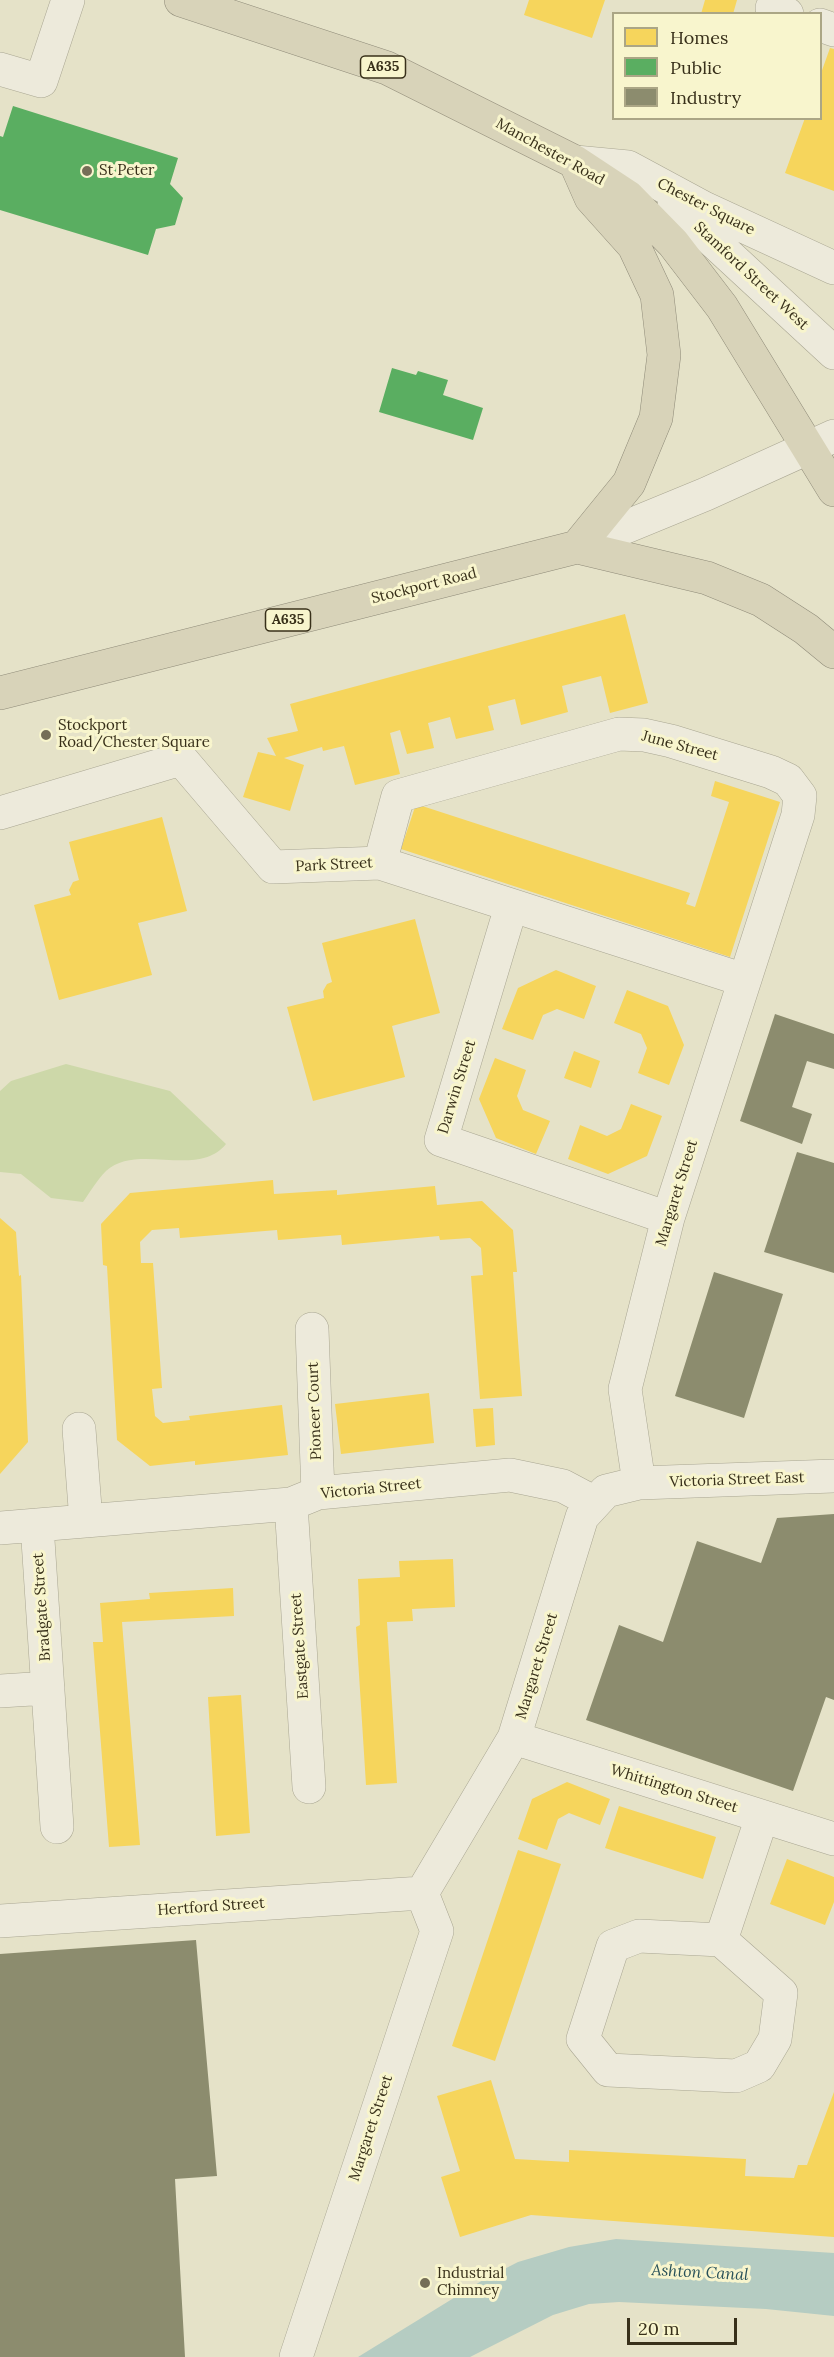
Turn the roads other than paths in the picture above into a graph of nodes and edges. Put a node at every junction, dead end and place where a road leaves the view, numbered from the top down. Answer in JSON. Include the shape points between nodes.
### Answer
{"nodes":[{"id":1,"x":68,"y":0,"type":"edge"},
{"id":2,"x":181,"y":0,"type":"edge"},
{"id":3,"x":0,"y":69,"type":"edge"},
{"id":4,"x":575,"y":162,"type":"junction"},
{"id":5,"x":642,"y":175,"type":"junction"},
{"id":6,"x":834,"y":268,"type":"edge"},
{"id":7,"x":834,"y":353,"type":"edge"},
{"id":8,"x":821,"y":442,"type":"edge"},
{"id":9,"x":834,"y":490,"type":"edge"},
{"id":10,"x":577,"y":547,"type":"junction"},
{"id":11,"x":834,"y":652,"type":"edge"},
{"id":12,"x":0,"y":693,"type":"edge"},
{"id":13,"x":0,"y":813,"type":"edge"},
{"id":14,"x":380,"y":863,"type":"junction"},
{"id":15,"x":511,"y":907,"type":"junction"},
{"id":16,"x":744,"y":980,"type":"junction"},
{"id":17,"x":668,"y":1218,"type":"junction"},
{"id":18,"x":312,"y":1329,"type":"dead end"},
{"id":19,"x":79,"y":1429,"type":"dead end"},
{"id":20,"x":834,"y":1476,"type":"edge"},
{"id":21,"x":639,"y":1483,"type":"junction"},
{"id":22,"x":304,"y":1499,"type":"junction"},
{"id":23,"x":595,"y":1503,"type":"junction"},
{"id":24,"x":86,"y":1521,"type":"junction"},
{"id":25,"x":37,"y":1525,"type":"junction"},
{"id":26,"x":0,"y":1527,"type":"edge"},
{"id":27,"x":48,"y":1688,"type":"junction"},
{"id":28,"x":0,"y":1691,"type":"edge"},
{"id":29,"x":514,"y":1738,"type":"junction"},
{"id":30,"x":309,"y":1787,"type":"dead end"},
{"id":31,"x":762,"y":1817,"type":"junction"},
{"id":32,"x":57,"y":1827,"type":"dead end"},
{"id":33,"x":834,"y":1839,"type":"edge"},
{"id":34,"x":422,"y":1893,"type":"junction"},
{"id":35,"x":0,"y":1921,"type":"edge"},
{"id":36,"x":721,"y":1940,"type":"junction"},
{"id":37,"x":296,"y":2357,"type":"edge"}],
"edges":[{"from":1,"to":3,"type":"street","via":[[41,81]]},
{"from":2,"to":4,"type":"highway","name":"Manchester Road","number":"A635","via":[[387,68]]},
{"from":4,"to":5,"type":"street","name":"Chester Square","via":[[628,167]]},
{"from":4,"to":8,"type":"highway","name":"Manchester Road","number":"A635","via":[[628,196],[673,243],[770,382]]},
{"from":4,"to":10,"type":"highway","via":[[591,198],[634,246],[657,295],[664,355],[656,418],[629,483]]},
{"from":5,"to":6,"type":"street","name":"Chester Square"},
{"from":5,"to":7,"type":"street","name":"Stamford Street West"},
{"from":8,"to":9,"type":"highway","number":"A635"},
{"from":8,"to":10,"type":"street","name":"Stockport Road"},
{"from":10,"to":11,"type":"highway","number":"A635","via":[[689,573],[761,600],[806,628]]},
{"from":10,"to":12,"type":"highway","name":"Stockport Road","number":"A635"},
{"from":13,"to":14,"type":"street","name":"Park Street","via":[[181,759],[273,867]]},
{"from":14,"to":15,"type":"street","name":"Park Street"},
{"from":14,"to":16,"type":"street","name":"June Street","via":[[398,796],[619,734],[671,741],[771,772],[788,780],[800,796],[798,815]]},
{"from":15,"to":16,"type":"street","name":"Park Street"},
{"from":15,"to":17,"type":"street","name":"Darwin Street","via":[[441,1140]]},
{"from":16,"to":17,"type":"street","name":"Margaret Street"},
{"from":17,"to":21,"type":"street","name":"Margaret Street","via":[[625,1389]]},
{"from":18,"to":22,"type":"street","name":"Pioneer Court"},
{"from":19,"to":24,"type":"street"},
{"from":20,"to":21,"type":"street","name":"Victoria Street East"},
{"from":21,"to":23,"type":"street","name":"Margaret Street","via":[[606,1491]]},
{"from":22,"to":23,"type":"street","name":"Victoria Street","via":[[510,1475],[563,1486]]},
{"from":22,"to":24,"type":"street","name":"Victoria Street"},
{"from":22,"to":30,"type":"street","name":"Eastgate Street"},
{"from":23,"to":29,"type":"street","name":"Margaret Street","via":[[582,1517]]},
{"from":24,"to":25,"type":"street","name":"Victoria Street"},
{"from":25,"to":26,"type":"street","name":"Victoria Street"},
{"from":25,"to":27,"type":"street","name":"Bradgate Street"},
{"from":27,"to":28,"type":"street"},
{"from":27,"to":32,"type":"street","name":"Bradgate Street"},
{"from":29,"to":31,"type":"street","name":"Whittington Street"},
{"from":29,"to":34,"type":"street","name":"Margaret Street"},
{"from":31,"to":33,"type":"street","name":"Whittington Street"},
{"from":31,"to":36,"type":"street"},
{"from":34,"to":35,"type":"street","name":"Hertford Street"},
{"from":34,"to":37,"type":"street","name":"Margaret Street","via":[[437,1931]]},
{"from":36,"to":36,"type":"street","via":[[781,1993],[775,2039],[759,2066],[736,2076],[608,2070],[583,2039],[613,1946],[639,1936]]}]}
